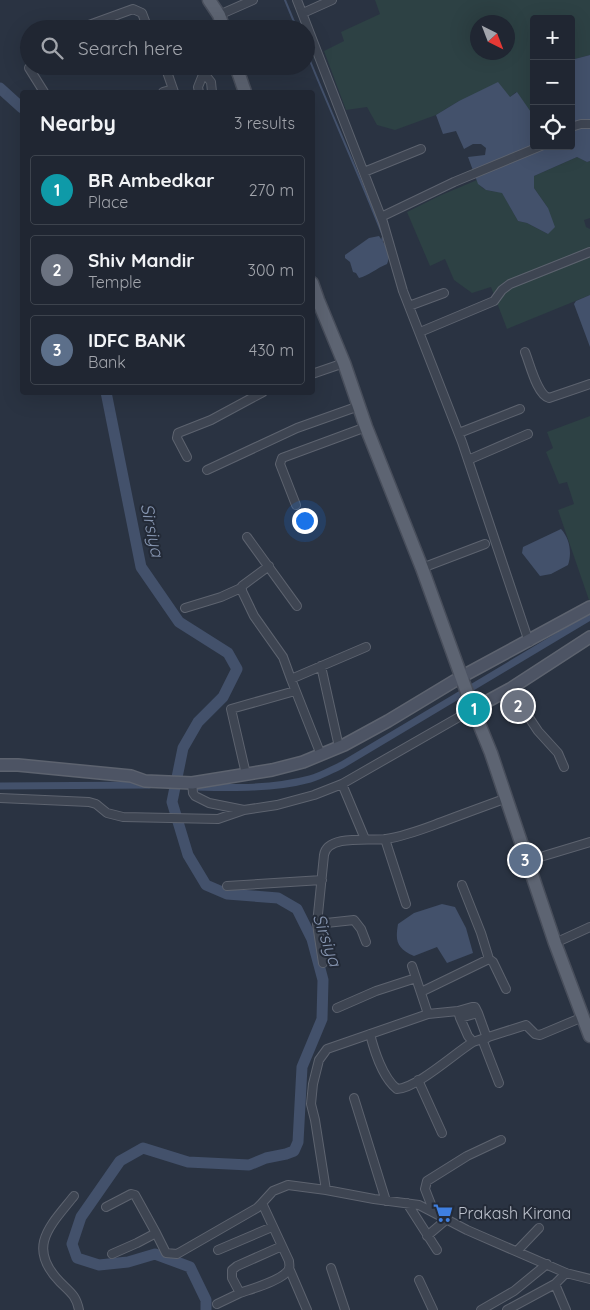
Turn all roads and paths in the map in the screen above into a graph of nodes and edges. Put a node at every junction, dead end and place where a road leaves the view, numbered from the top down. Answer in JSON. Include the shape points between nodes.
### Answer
{"nodes":[{"id":1,"x":209,"y":0,"type":"edge"},
{"id":2,"x":253,"y":0,"type":"edge"},
{"id":3,"x":297,"y":0,"type":"edge"},
{"id":4,"x":332,"y":0,"type":"edge"},
{"id":5,"x":303,"y":13,"type":"junction"},
{"id":6,"x":219,"y":15,"type":"junction"},
{"id":7,"x":103,"y":20,"type":"edge"},
{"id":8,"x":145,"y":20,"type":"edge"},
{"id":9,"x":221,"y":20,"type":"edge"},
{"id":10,"x":306,"y":20,"type":"edge"},
{"id":11,"x":315,"y":44,"type":"edge"},
{"id":12,"x":33,"y":75,"type":"edge"},
{"id":13,"x":168,"y":75,"type":"edge"},
{"id":14,"x":239,"y":75,"type":"edge"},
{"id":15,"x":43,"y":90,"type":"edge"},
{"id":16,"x":174,"y":90,"type":"edge"},
{"id":17,"x":199,"y":90,"type":"edge"},
{"id":18,"x":212,"y":90,"type":"edge"},
{"id":19,"x":244,"y":90,"type":"edge"},
{"id":20,"x":590,"y":124,"type":"edge"},
{"id":21,"x":575,"y":126,"type":"edge"},
{"id":22,"x":421,"y":149,"type":"dead end"},
{"id":23,"x":531,"y":150,"type":"edge"},
{"id":24,"x":364,"y":172,"type":"junction"},
{"id":25,"x":381,"y":217,"type":"junction"},
{"id":26,"x":590,"y":252,"type":"edge"},
{"id":27,"x":444,"y":293,"type":"dead end"},
{"id":28,"x":315,"y":301,"type":"edge"},
{"id":29,"x":408,"y":306,"type":"junction"},
{"id":30,"x":420,"y":332,"type":"junction"},
{"id":31,"x":525,"y":352,"type":"dead end"},
{"id":32,"x":344,"y":363,"type":"junction"},
{"id":33,"x":315,"y":373,"type":"edge"},
{"id":34,"x":590,"y":384,"type":"edge"},
{"id":35,"x":257,"y":395,"type":"edge"},
{"id":36,"x":359,"y":406,"type":"junction"},
{"id":37,"x":520,"y":409,"type":"dead end"},
{"id":38,"x":366,"y":427,"type":"junction"},
{"id":39,"x":459,"y":433,"type":"junction"},
{"id":40,"x":528,"y":434,"type":"dead end"},
{"id":41,"x":187,"y":457,"type":"dead end"},
{"id":42,"x":468,"y":460,"type":"junction"},
{"id":43,"x":207,"y":470,"type":"dead end"},
{"id":44,"x":296,"y":505,"type":"dead end"},
{"id":45,"x":247,"y":537,"type":"dead end"},
{"id":46,"x":484,"y":544,"type":"dead end"},
{"id":47,"x":269,"y":566,"type":"junction"},
{"id":48,"x":422,"y":568,"type":"junction"},
{"id":49,"x":241,"y":588,"type":"junction"},
{"id":50,"x":297,"y":606,"type":"dead end"},
{"id":51,"x":590,"y":607,"type":"edge"},
{"id":52,"x":186,"y":608,"type":"dead end"},
{"id":53,"x":588,"y":640,"type":"edge"},
{"id":54,"x":528,"y":642,"type":"junction"},
{"id":55,"x":366,"y":646,"type":"dead end"},
{"id":56,"x":321,"y":666,"type":"junction"},
{"id":57,"x":290,"y":680,"type":"junction"},
{"id":58,"x":462,"y":680,"type":"junction"},
{"id":59,"x":510,"y":689,"type":"junction"},
{"id":60,"x":295,"y":691,"type":"junction"},
{"id":61,"x":471,"y":704,"type":"junction"},
{"id":62,"x":339,"y":747,"type":"junction"},
{"id":63,"x":321,"y":755,"type":"junction"},
{"id":64,"x":0,"y":765,"type":"edge"},
{"id":65,"x":564,"y":767,"type":"dead end"},
{"id":66,"x":246,"y":774,"type":"junction"},
{"id":67,"x":342,"y":784,"type":"junction"},
{"id":68,"x":192,"y":786,"type":"junction"},
{"id":69,"x":0,"y":798,"type":"edge"},
{"id":70,"x":507,"y":798,"type":"junction"},
{"id":71,"x":244,"y":810,"type":"junction"},
{"id":72,"x":365,"y":839,"type":"junction"},
{"id":73,"x":385,"y":839,"type":"junction"},
{"id":74,"x":590,"y":842,"type":"edge"},
{"id":75,"x":527,"y":861,"type":"junction"},
{"id":76,"x":322,"y":880,"type":"junction"},
{"id":77,"x":462,"y":885,"type":"dead end"},
{"id":78,"x":227,"y":886,"type":"dead end"},
{"id":79,"x":406,"y":904,"type":"dead end"},
{"id":80,"x":317,"y":924,"type":"junction"},
{"id":81,"x":590,"y":927,"type":"edge"},
{"id":82,"x":366,"y":942,"type":"dead end"},
{"id":83,"x":555,"y":942,"type":"junction"},
{"id":84,"x":489,"y":959,"type":"junction"},
{"id":85,"x":322,"y":963,"type":"dead end"},
{"id":86,"x":412,"y":966,"type":"dead end"},
{"id":87,"x":416,"y":978,"type":"junction"},
{"id":88,"x":506,"y":989,"type":"dead end"},
{"id":89,"x":422,"y":992,"type":"junction"},
{"id":90,"x":337,"y":1008,"type":"dead end"},
{"id":91,"x":428,"y":1014,"type":"junction"},
{"id":92,"x":459,"y":1015,"type":"junction"},
{"id":93,"x":583,"y":1017,"type":"junction"},
{"id":94,"x":370,"y":1034,"type":"junction"},
{"id":95,"x":590,"y":1036,"type":"edge"},
{"id":96,"x":484,"y":1039,"type":"junction"},
{"id":97,"x":473,"y":1042,"type":"junction"},
{"id":98,"x":418,"y":1080,"type":"junction"},
{"id":99,"x":499,"y":1083,"type":"dead end"},
{"id":100,"x":354,"y":1098,"type":"dead end"},
{"id":101,"x":442,"y":1133,"type":"dead end"},
{"id":102,"x":501,"y":1140,"type":"dead end"},
{"id":103,"x":326,"y":1190,"type":"junction"},
{"id":104,"x":74,"y":1196,"type":"dead end"},
{"id":105,"x":386,"y":1201,"type":"junction"},
{"id":106,"x":262,"y":1203,"type":"junction"},
{"id":107,"x":407,"y":1203,"type":"junction"},
{"id":108,"x":106,"y":1207,"type":"dead end"},
{"id":109,"x":434,"y":1212,"type":"junction"},
{"id":110,"x":447,"y":1218,"type":"junction"},
{"id":111,"x":272,"y":1227,"type":"junction"},
{"id":112,"x":539,"y":1228,"type":"dead end"},
{"id":113,"x":156,"y":1233,"type":"junction"},
{"id":114,"x":427,"y":1236,"type":"junction"},
{"id":115,"x":282,"y":1246,"type":"junction"},
{"id":116,"x":218,"y":1250,"type":"dead end"},
{"id":117,"x":437,"y":1250,"type":"dead end"},
{"id":118,"x":518,"y":1251,"type":"junction"},
{"id":119,"x":112,"y":1254,"type":"dead end"},
{"id":120,"x":547,"y":1264,"type":"junction"},
{"id":121,"x":290,"y":1268,"type":"junction"},
{"id":122,"x":331,"y":1268,"type":"dead end"},
{"id":123,"x":566,"y":1273,"type":"junction"},
{"id":124,"x":590,"y":1279,"type":"edge"},
{"id":125,"x":419,"y":1280,"type":"dead end"},
{"id":126,"x":555,"y":1284,"type":"junction"},
{"id":127,"x":240,"y":1293,"type":"junction"},
{"id":128,"x":217,"y":1304,"type":"dead end"},
{"id":129,"x":79,"y":1310,"type":"edge"},
{"id":130,"x":307,"y":1310,"type":"edge"},
{"id":131,"x":345,"y":1310,"type":"edge"},
{"id":132,"x":433,"y":1310,"type":"edge"},
{"id":133,"x":482,"y":1310,"type":"edge"},
{"id":134,"x":507,"y":1310,"type":"edge"},
{"id":135,"x":566,"y":1310,"type":"edge"}],
"edges":[{"from":1,"to":6,"type":"main road"},
{"from":2,"to":6,"type":"street"},
{"from":3,"to":5,"type":"street"},
{"from":4,"to":5,"type":"street"},
{"from":5,"to":10,"type":"street"},
{"from":6,"to":9,"type":"main road"},
{"from":7,"to":8,"type":"street","via":[[133,9],[142,13]]},
{"from":11,"to":24,"type":"street"},
{"from":12,"to":15,"type":"street"},
{"from":13,"to":16,"type":"street"},
{"from":14,"to":19,"type":"main road"},
{"from":17,"to":18,"type":"street","via":[[202,77],[211,82]]},
{"from":20,"to":21,"type":"street"},
{"from":22,"to":24,"type":"street"},
{"from":23,"to":25,"type":"street"},
{"from":24,"to":25,"type":"street"},
{"from":25,"to":29,"type":"street"},
{"from":26,"to":30,"type":"street","via":[[510,284],[494,301]]},
{"from":27,"to":29,"type":"street"},
{"from":28,"to":32,"type":"main road"},
{"from":29,"to":30,"type":"street"},
{"from":30,"to":39,"type":"street"},
{"from":31,"to":34,"type":"street","via":[[546,397]]},
{"from":32,"to":33,"type":"street"},
{"from":32,"to":36,"type":"main road"},
{"from":35,"to":41,"type":"street","via":[[211,420],[178,433],[177,438]]},
{"from":36,"to":38,"type":"main road"},
{"from":36,"to":43,"type":"street","via":[[297,428]]},
{"from":37,"to":39,"type":"street"},
{"from":38,"to":44,"type":"street","via":[[282,458],[280,464]]},
{"from":38,"to":48,"type":"main road"},
{"from":39,"to":42,"type":"street"},
{"from":40,"to":42,"type":"street"},
{"from":42,"to":54,"type":"street"},
{"from":45,"to":47,"type":"street"},
{"from":46,"to":48,"type":"street"},
{"from":47,"to":49,"type":"street"},
{"from":47,"to":50,"type":"street"},
{"from":48,"to":58,"type":"main road"},
{"from":49,"to":52,"type":"street"},
{"from":49,"to":57,"type":"street","via":[[254,616],[283,657]]},
{"from":51,"to":54,"type":"street"},
{"from":53,"to":59,"type":"street"},
{"from":54,"to":58,"type":"street"},
{"from":55,"to":56,"type":"street"},
{"from":56,"to":57,"type":"street"},
{"from":56,"to":62,"type":"street"},
{"from":57,"to":60,"type":"street"},
{"from":58,"to":61,"type":"main road"},
{"from":58,"to":62,"type":"street"},
{"from":59,"to":61,"type":"street"},
{"from":59,"to":65,"type":"street","via":[[538,732],[558,753]]},
{"from":60,"to":63,"type":"street"},
{"from":60,"to":66,"type":"street","via":[[231,709]]},
{"from":61,"to":67,"type":"street"},
{"from":61,"to":70,"type":"main road"},
{"from":62,"to":63,"type":"street"},
{"from":63,"to":66,"type":"street","via":[[272,770]]},
{"from":64,"to":68,"type":"street","via":[[131,776],[145,781]]},
{"from":66,"to":68,"type":"street"},
{"from":67,"to":71,"type":"street","via":[[277,805]]},
{"from":67,"to":72,"type":"street"},
{"from":68,"to":71,"type":"street","via":[[201,800]]},
{"from":69,"to":71,"type":"street","via":[[93,803],[107,813],[123,817],[218,819]]},
{"from":70,"to":73,"type":"street","via":[[409,835]]},
{"from":70,"to":75,"type":"main road"},
{"from":72,"to":73,"type":"street"},
{"from":72,"to":76,"type":"street","via":[[327,847]]},
{"from":73,"to":79,"type":"street"},
{"from":74,"to":75,"type":"street"},
{"from":75,"to":83,"type":"main road"},
{"from":76,"to":78,"type":"street"},
{"from":76,"to":80,"type":"street"},
{"from":77,"to":84,"type":"street"},
{"from":80,"to":82,"type":"street","via":[[354,920]]},
{"from":80,"to":85,"type":"street"},
{"from":81,"to":83,"type":"street"},
{"from":83,"to":93,"type":"main road"},
{"from":84,"to":88,"type":"street"},
{"from":84,"to":89,"type":"street"},
{"from":86,"to":87,"type":"street"},
{"from":87,"to":89,"type":"street"},
{"from":87,"to":90,"type":"street"},
{"from":89,"to":91,"type":"street"},
{"from":91,"to":92,"type":"street"},
{"from":91,"to":94,"type":"street"},
{"from":92,"to":96,"type":"street","via":[[475,1008]]},
{"from":92,"to":97,"type":"street"},
{"from":93,"to":95,"type":"main road"},
{"from":93,"to":96,"type":"street","via":[[538,1035],[526,1025]]},
{"from":94,"to":98,"type":"street","via":[[376,1056],[394,1087],[403,1088]]},
{"from":94,"to":103,"type":"street","via":[[327,1049],[319,1060],[311,1104]]},
{"from":96,"to":97,"type":"street"},
{"from":96,"to":99,"type":"street"},
{"from":97,"to":98,"type":"street"},
{"from":98,"to":101,"type":"street"},
{"from":100,"to":105,"type":"street"},
{"from":102,"to":109,"type":"street","via":[[467,1156],[427,1182],[426,1189]]},
{"from":103,"to":105,"type":"street"},
{"from":103,"to":106,"type":"street","via":[[288,1185],[273,1191]]},
{"from":104,"to":129,"type":"street","via":[[52,1224],[42,1246],[46,1264],[74,1296]]},
{"from":105,"to":107,"type":"street"},
{"from":106,"to":111,"type":"street"},
{"from":106,"to":113,"type":"street","via":[[177,1254],[166,1253]]},
{"from":107,"to":109,"type":"street"},
{"from":107,"to":114,"type":"street"},
{"from":108,"to":113,"type":"street","via":[[135,1195]]},
{"from":109,"to":110,"type":"street"},
{"from":110,"to":114,"type":"street"},
{"from":110,"to":118,"type":"street"},
{"from":111,"to":115,"type":"street"},
{"from":111,"to":116,"type":"street"},
{"from":112,"to":118,"type":"street"},
{"from":113,"to":119,"type":"street"},
{"from":114,"to":117,"type":"street"},
{"from":115,"to":121,"type":"street"},
{"from":115,"to":127,"type":"street","via":[[232,1270],[232,1278]]},
{"from":118,"to":120,"type":"street"},
{"from":120,"to":123,"type":"street"},
{"from":120,"to":133,"type":"street","via":[[514,1291]]},
{"from":121,"to":127,"type":"street","via":[[272,1281]]},
{"from":121,"to":130,"type":"street"},
{"from":122,"to":131,"type":"street"},
{"from":123,"to":124,"type":"street"},
{"from":123,"to":126,"type":"street"},
{"from":125,"to":132,"type":"street"},
{"from":126,"to":134,"type":"street"},
{"from":126,"to":135,"type":"street"},
{"from":127,"to":128,"type":"street"}]}
